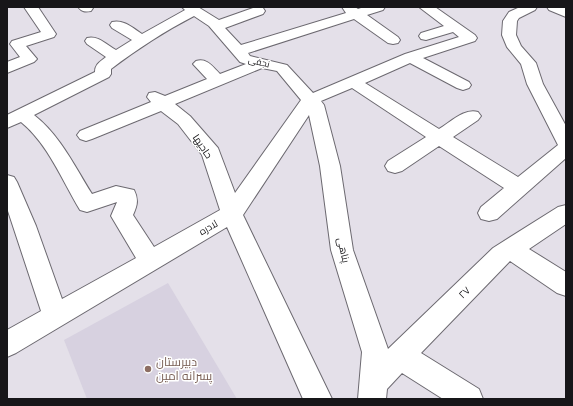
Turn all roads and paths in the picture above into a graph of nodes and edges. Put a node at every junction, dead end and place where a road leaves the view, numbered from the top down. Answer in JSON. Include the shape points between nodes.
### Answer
{"nodes":[{"id":1,"x":31,"y":7,"type":"edge"},
{"id":2,"x":217,"y":7,"type":"edge"},
{"id":3,"x":378,"y":7,"type":"edge"},
{"id":4,"x":426,"y":7,"type":"edge"},
{"id":5,"x":530,"y":7,"type":"edge"},
{"id":6,"x":351,"y":10,"type":"edge"},
{"id":7,"x":258,"y":11,"type":"dead end"},
{"id":8,"x":191,"y":16,"type":"edge"},
{"id":9,"x":117,"y":25,"type":"dead end"},
{"id":10,"x":217,"y":26,"type":"junction"},
{"id":11,"x":455,"y":28,"type":"junction"},
{"id":12,"x":426,"y":36,"type":"dead end"},
{"id":13,"x":142,"y":40,"type":"junction"},
{"id":14,"x":394,"y":40,"type":"dead end"},
{"id":15,"x":92,"y":41,"type":"dead end"},
{"id":16,"x":238,"y":51,"type":"junction"},
{"id":17,"x":116,"y":57,"type":"junction"},
{"id":18,"x":410,"y":57,"type":"junction"},
{"id":19,"x":261,"y":63,"type":"junction"},
{"id":20,"x":201,"y":64,"type":"dead end"},
{"id":21,"x":7,"y":68,"type":"edge"},
{"id":22,"x":217,"y":80,"type":"junction"},
{"id":23,"x":353,"y":82,"type":"junction"},
{"id":24,"x":463,"y":85,"type":"dead end"},
{"id":25,"x":158,"y":99,"type":"junction"},
{"id":26,"x":310,"y":100,"type":"junction"},
{"id":27,"x":472,"y":116,"type":"dead end"},
{"id":28,"x":559,"y":117,"type":"edge"},
{"id":29,"x":15,"y":119,"type":"edge"},
{"id":30,"x":86,"y":135,"type":"dead end"},
{"id":31,"x":439,"y":137,"type":"junction"},
{"id":32,"x":566,"y":143,"type":"edge"},
{"id":33,"x":566,"y":148,"type":"edge"},
{"id":34,"x":395,"y":166,"type":"dead end"},
{"id":35,"x":7,"y":182,"type":"edge"},
{"id":36,"x":519,"y":188,"type":"junction"},
{"id":37,"x":489,"y":213,"type":"dead end"},
{"id":38,"x":232,"y":214,"type":"junction"},
{"id":39,"x":561,"y":223,"type":"edge"},
{"id":40,"x":510,"y":250,"type":"junction"},
{"id":41,"x":150,"y":261,"type":"junction"},
{"id":42,"x":566,"y":285,"type":"edge"},
{"id":43,"x":55,"y":316,"type":"junction"},
{"id":44,"x":7,"y":344,"type":"edge"},
{"id":45,"x":400,"y":356,"type":"junction"},
{"id":46,"x":372,"y":391,"type":"edge"},
{"id":47,"x":318,"y":399,"type":"edge"},
{"id":48,"x":469,"y":399,"type":"edge"}],
"edges":[{"from":1,"to":21,"type":"street","via":[[48,34],[17,44],[29,59]]},
{"from":2,"to":8,"type":"street"},
{"from":3,"to":6,"type":"street"},
{"from":4,"to":11,"type":"street"},
{"from":5,"to":28,"type":"street","via":[[514,15],[510,21],[509,35],[514,47],[528,63],[535,84]]},
{"from":6,"to":14,"type":"street"},
{"from":6,"to":16,"type":"street"},
{"from":7,"to":10,"type":"street"},
{"from":8,"to":10,"type":"street","name":"نجفی"},
{"from":8,"to":13,"type":"street"},
{"from":9,"to":13,"type":"street"},
{"from":10,"to":16,"type":"street","name":"نجفی"},
{"from":11,"to":12,"type":"street"},
{"from":11,"to":18,"type":"street","via":[[470,38]]},
{"from":13,"to":17,"type":"street"},
{"from":15,"to":17,"type":"street"},
{"from":16,"to":19,"type":"street","name":"نجفی","via":[[244,59]]},
{"from":17,"to":29,"type":"street","via":[[103,67],[103,74]]},
{"from":18,"to":23,"type":"street"},
{"from":18,"to":24,"type":"street"},
{"from":19,"to":22,"type":"street"},
{"from":19,"to":26,"type":"street","name":"نجفی","via":[[282,68]]},
{"from":20,"to":22,"type":"street"},
{"from":22,"to":25,"type":"street"},
{"from":23,"to":26,"type":"street"},
{"from":23,"to":31,"type":"street"},
{"from":25,"to":30,"type":"street"},
{"from":25,"to":38,"type":"street","name":"حاجیها","via":[[184,120],[211,153]]},
{"from":26,"to":38,"type":"street"},
{"from":26,"to":46,"type":"street","name":"پناهی","via":[[315,106],[330,166],[342,250],[376,352]]},
{"from":27,"to":31,"type":"street"},
{"from":28,"to":32,"type":"street"},
{"from":29,"to":41,"type":"street","via":[[38,127],[87,204],[116,194],[127,196],[127,205],[122,216]]},
{"from":31,"to":34,"type":"street"},
{"from":31,"to":36,"type":"street"},
{"from":33,"to":36,"type":"street"},
{"from":35,"to":43,"type":"street","via":[[25,226]]},
{"from":36,"to":37,"type":"street"},
{"from":38,"to":41,"type":"street","name":"لادره"},
{"from":38,"to":47,"type":"street"},
{"from":39,"to":40,"type":"street","name":"۲۷"},
{"from":40,"to":42,"type":"street"},
{"from":40,"to":45,"type":"street","name":"۲۷","via":[[501,255]]},
{"from":41,"to":43,"type":"street","name":"لادره"},
{"from":43,"to":44,"type":"street","name":"لادره"},
{"from":45,"to":46,"type":"street","name":"۲۷"},
{"from":45,"to":48,"type":"street"}]}
